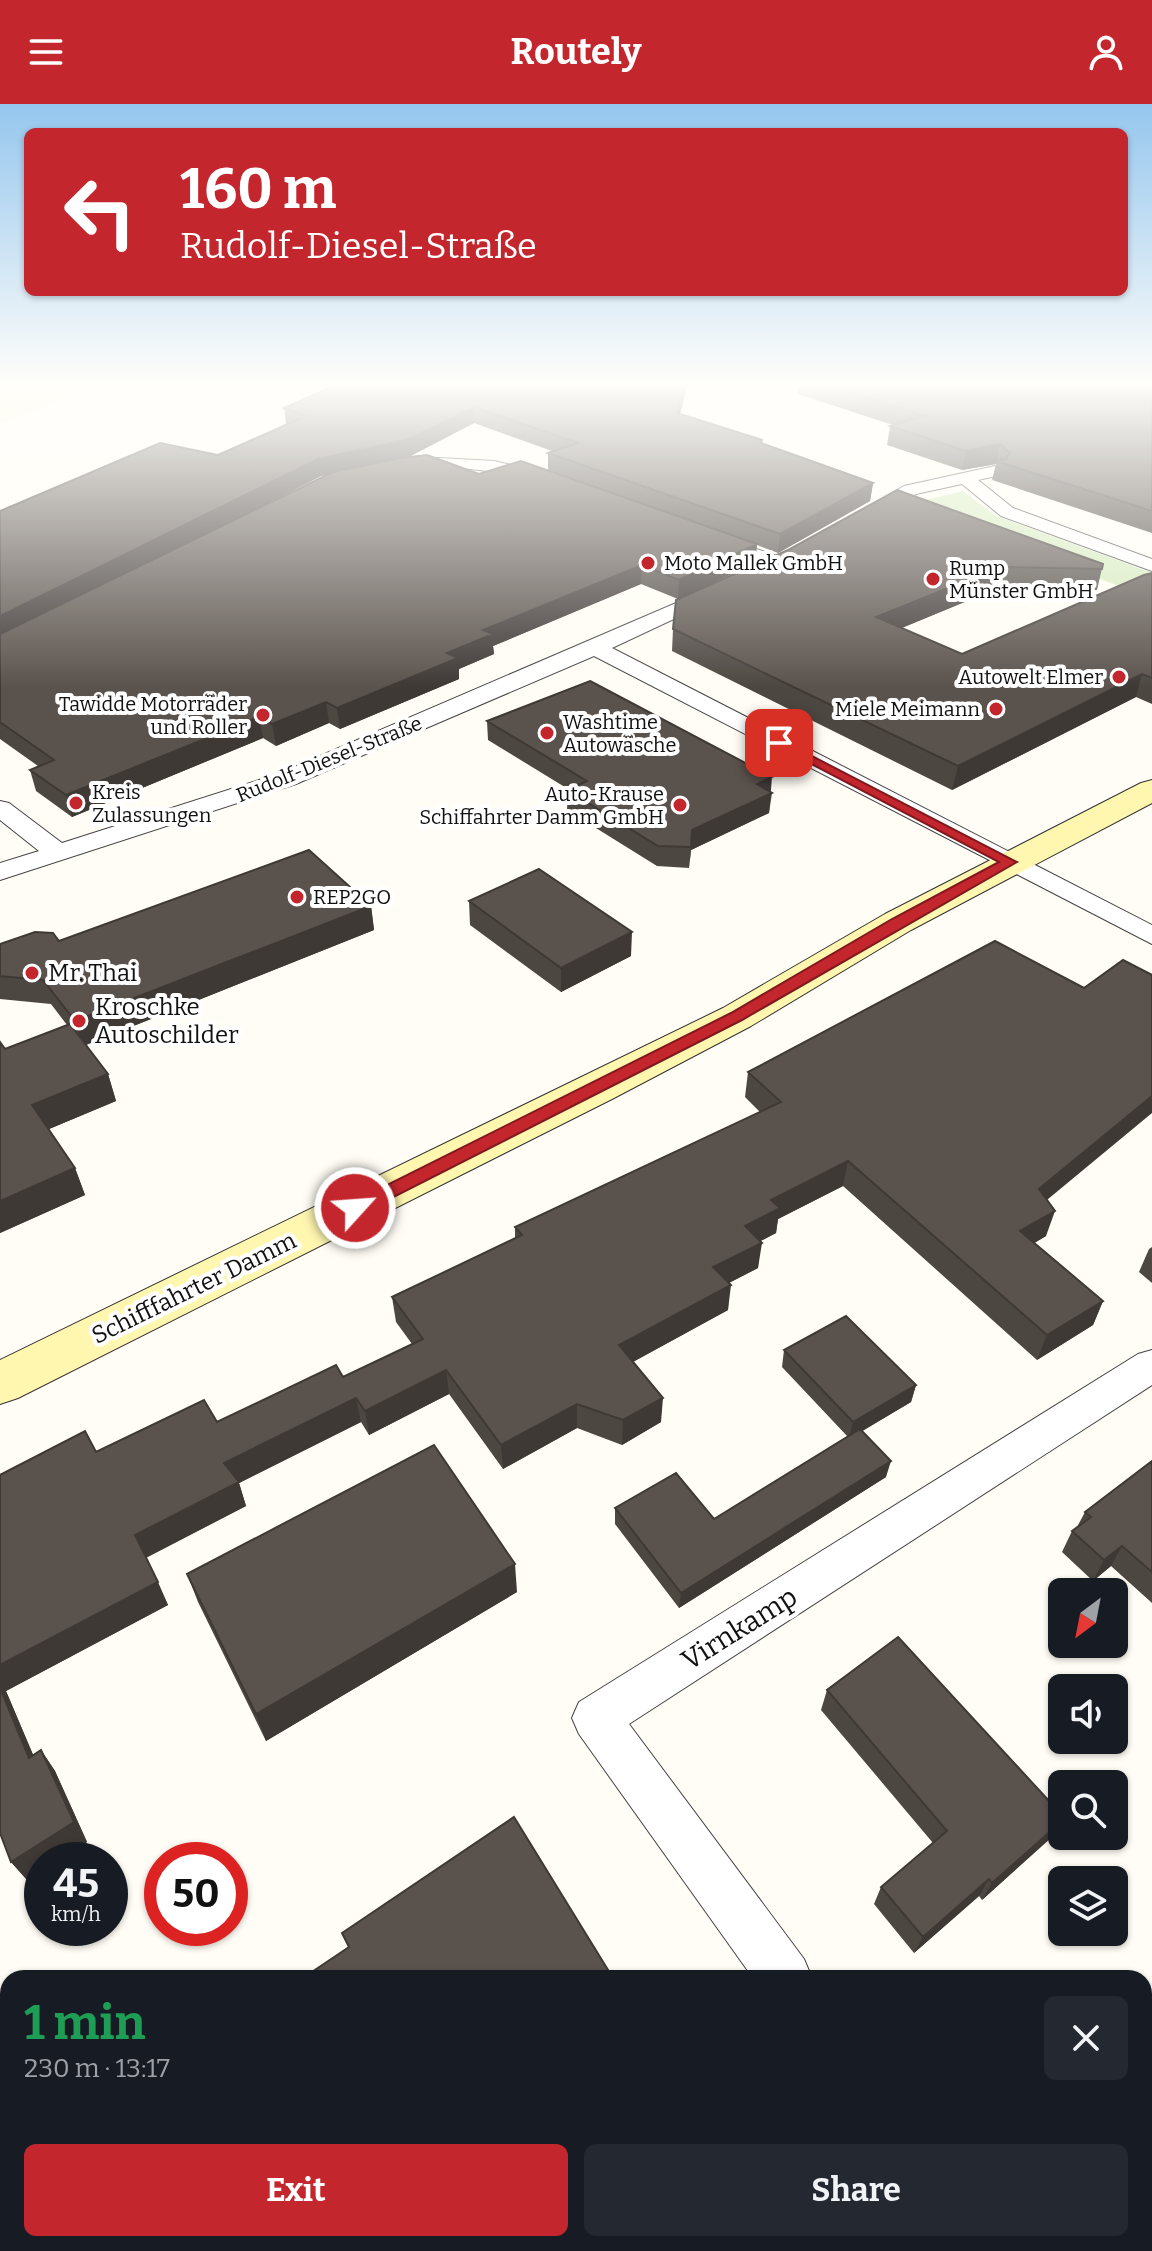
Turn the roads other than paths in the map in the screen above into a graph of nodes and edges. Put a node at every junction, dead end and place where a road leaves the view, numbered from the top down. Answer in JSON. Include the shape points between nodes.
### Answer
{"nodes":[{"id":1,"x":922,"y":487,"type":"edge"},
{"id":2,"x":977,"y":487,"type":"edge"},
{"id":3,"x":851,"y":523,"type":"edge"},
{"id":4,"x":699,"y":535,"type":"edge"},
{"id":5,"x":1152,"y":565,"type":"edge"},
{"id":6,"x":595,"y":648,"type":"junction"},
{"id":7,"x":1152,"y":790,"type":"edge"},
{"id":8,"x":0,"y":808,"type":"edge"},
{"id":9,"x":58,"y":853,"type":"junction"},
{"id":10,"x":1010,"y":862,"type":"junction"},
{"id":11,"x":0,"y":872,"type":"edge"},
{"id":12,"x":1152,"y":936,"type":"edge"},
{"id":13,"x":1152,"y":1365,"type":"edge"},
{"id":14,"x":0,"y":1383,"type":"edge"},
{"id":15,"x":779,"y":1970,"type":"edge"}],
"edges":[{"from":1,"to":3,"type":"street"},
{"from":2,"to":5,"type":"street","via":[[1007,512]]},
{"from":4,"to":6,"type":"street","name":"Rudolf-Diesel-Straße","via":[[786,560]]},
{"from":6,"to":9,"type":"street","name":"Rudolf-Diesel-Straße","via":[[287,779]]},
{"from":6,"to":10,"type":"street"},
{"from":7,"to":10,"type":"main road","name":"Schifffahrter Damm"},
{"from":8,"to":9,"type":"street"},
{"from":9,"to":11,"type":"street","name":"Rudolf-Diesel-Straße"},
{"from":10,"to":12,"type":"street"},
{"from":10,"to":14,"type":"main road","name":"Schifffahrter Damm","via":[[611,1082]]},
{"from":13,"to":15,"type":"street","name":"Virnkamp","via":[[596,1718]]}]}
